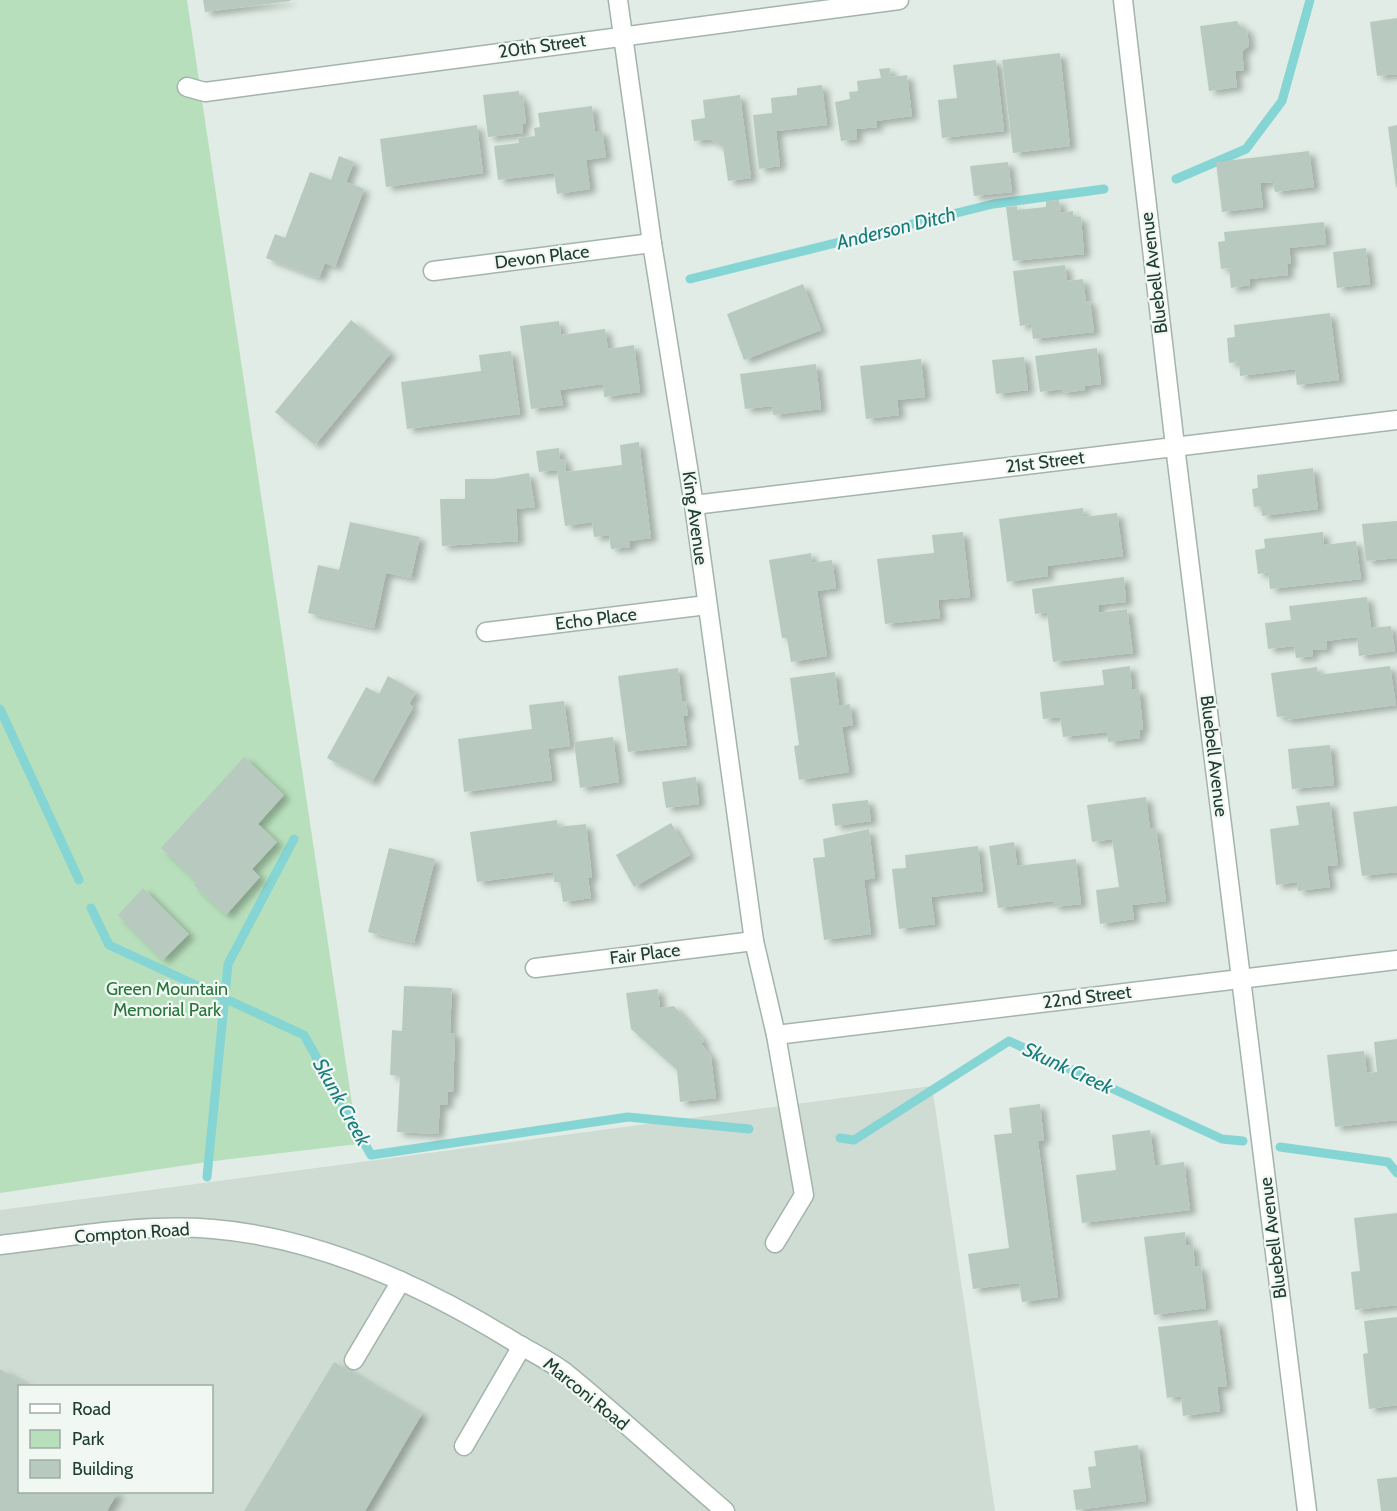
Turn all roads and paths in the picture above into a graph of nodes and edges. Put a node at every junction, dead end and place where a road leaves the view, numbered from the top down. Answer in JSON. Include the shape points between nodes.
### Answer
{"nodes":[{"id":1,"x":618,"y":0,"type":"edge"},
{"id":2,"x":899,"y":0,"type":"edge"},
{"id":3,"x":1123,"y":0,"type":"edge"},
{"id":4,"x":624,"y":35,"type":"junction"},
{"id":5,"x":187,"y":87,"type":"dead end"},
{"id":6,"x":652,"y":243,"type":"junction"},
{"id":7,"x":433,"y":271,"type":"dead end"},
{"id":8,"x":1397,"y":420,"type":"edge"},
{"id":9,"x":1175,"y":447,"type":"junction"},
{"id":10,"x":694,"y":505,"type":"junction"},
{"id":11,"x":707,"y":605,"type":"junction"},
{"id":12,"x":486,"y":632,"type":"dead end"},
{"id":13,"x":754,"y":941,"type":"junction"},
{"id":14,"x":1397,"y":960,"type":"edge"},
{"id":15,"x":535,"y":968,"type":"dead end"},
{"id":16,"x":1243,"y":978,"type":"junction"},
{"id":17,"x":776,"y":1035,"type":"junction"},
{"id":18,"x":775,"y":1243,"type":"dead end"},
{"id":19,"x":0,"y":1245,"type":"edge"},
{"id":20,"x":401,"y":1281,"type":"junction"},
{"id":21,"x":522,"y":1346,"type":"junction"},
{"id":22,"x":354,"y":1360,"type":"dead end"},
{"id":23,"x":465,"y":1446,"type":"dead end"},
{"id":24,"x":724,"y":1511,"type":"edge"},
{"id":25,"x":1307,"y":1511,"type":"edge"}],
"edges":[{"from":1,"to":4,"type":"street","name":"King Avenue"},
{"from":2,"to":4,"type":"street","name":"20th Street"},
{"from":3,"to":9,"type":"street","name":"Bluebell Avenue"},
{"from":4,"to":5,"type":"street","name":"20th Street","via":[[205,93]]},
{"from":4,"to":6,"type":"street","name":"King Avenue"},
{"from":6,"to":7,"type":"street","name":"Devon Place"},
{"from":6,"to":10,"type":"street","name":"King Avenue"},
{"from":8,"to":9,"type":"street","name":"21st Street"},
{"from":9,"to":10,"type":"street","name":"21st Street"},
{"from":9,"to":16,"type":"street","name":"Bluebell Avenue"},
{"from":10,"to":11,"type":"street","name":"King Avenue"},
{"from":11,"to":12,"type":"street","name":"Echo Place"},
{"from":11,"to":13,"type":"street","name":"King Avenue"},
{"from":13,"to":15,"type":"street","name":"Fair Place"},
{"from":13,"to":17,"type":"street","name":"King Avenue"},
{"from":14,"to":16,"type":"street","name":"22nd Street"},
{"from":16,"to":17,"type":"street","name":"22nd Street"},
{"from":16,"to":25,"type":"street","name":"Bluebell Avenue"},
{"from":17,"to":18,"type":"street","name":"King Avenue","via":[[804,1195]]},
{"from":19,"to":20,"type":"street","name":"Compton Road","via":[[158,1227],[211,1228],[249,1232],[301,1245]]},
{"from":20,"to":21,"type":"street","name":"Marconi Road"},
{"from":20,"to":22,"type":"street"},
{"from":21,"to":23,"type":"street"},
{"from":21,"to":24,"type":"street","name":"Marconi Road","via":[[565,1372]]}]}
